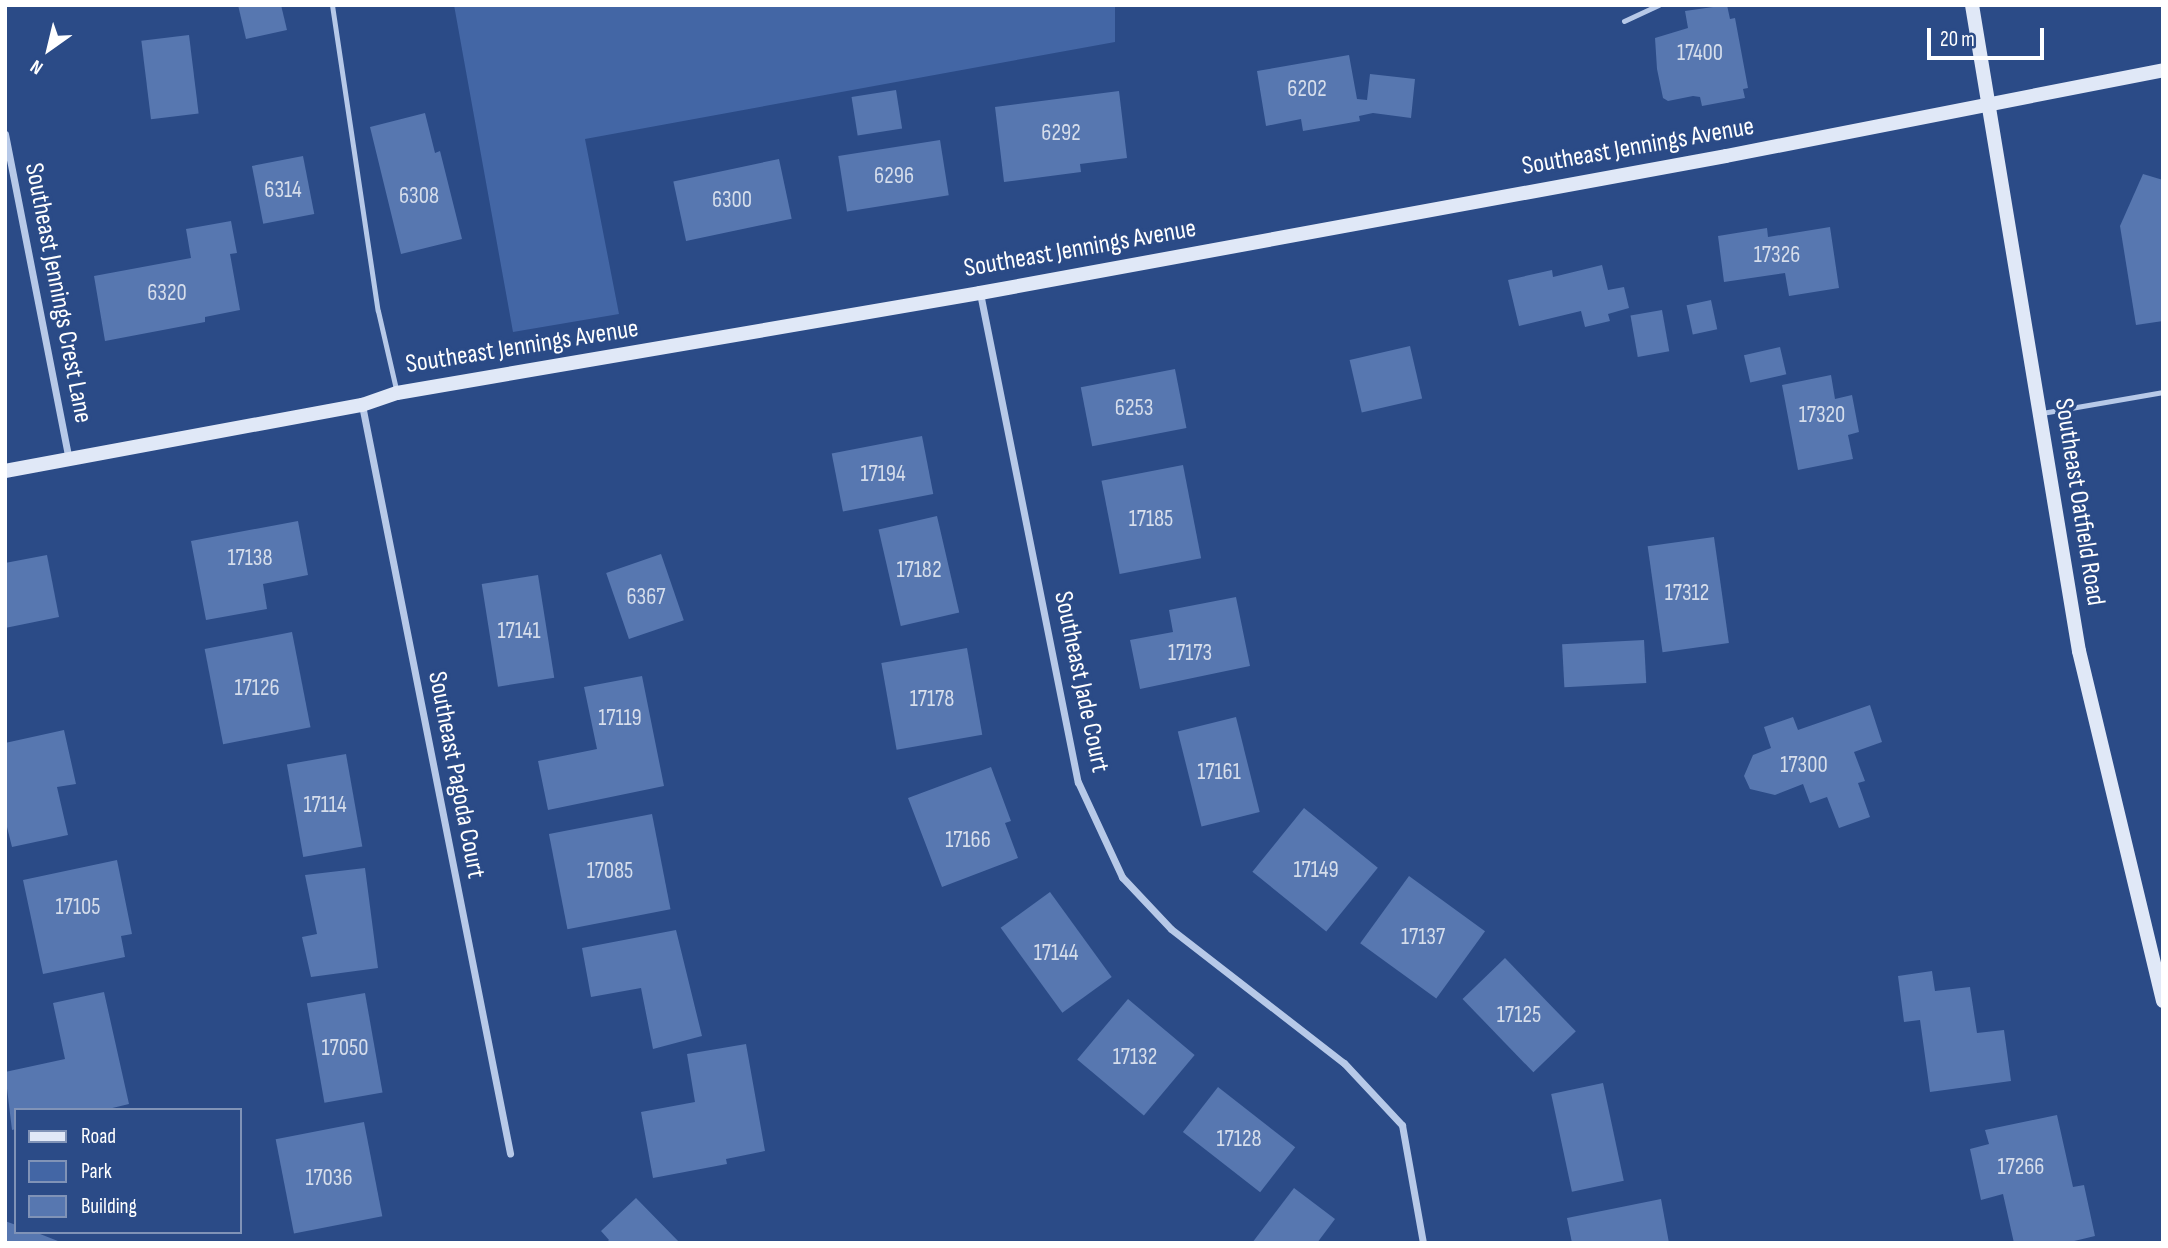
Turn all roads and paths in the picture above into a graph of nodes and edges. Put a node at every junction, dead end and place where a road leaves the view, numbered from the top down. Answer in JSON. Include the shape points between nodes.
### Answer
{"nodes":[{"id":1,"x":332,"y":5,"type":"edge"},
{"id":2,"x":1658,"y":5,"type":"edge"},
{"id":3,"x":1972,"y":5,"type":"edge"},
{"id":4,"x":1624,"y":21,"type":"dead end"},
{"id":5,"x":2163,"y":70,"type":"edge"},
{"id":6,"x":1989,"y":105,"type":"junction"},
{"id":7,"x":5,"y":134,"type":"edge"},
{"id":8,"x":980,"y":293,"type":"junction"},
{"id":9,"x":2163,"y":392,"type":"edge"},
{"id":10,"x":397,"y":393,"type":"junction"},
{"id":11,"x":362,"y":405,"type":"junction"},
{"id":12,"x":2039,"y":414,"type":"junction"},
{"id":13,"x":69,"y":460,"type":"junction"},
{"id":14,"x":5,"y":471,"type":"edge"},
{"id":15,"x":2163,"y":1001,"type":"edge"},
{"id":16,"x":510,"y":1153,"type":"dead end"},
{"id":17,"x":1423,"y":1243,"type":"edge"}],
"edges":[{"from":1,"to":10,"type":"lane","via":[[374,286]]},
{"from":2,"to":4,"type":"lane"},
{"from":3,"to":6,"type":"main road","name":"Southeast Oatfield Road"},
{"from":5,"to":6,"type":"main road","name":"Southeast Jennings Avenue"},
{"from":6,"to":8,"type":"main road","name":"Southeast Jennings Avenue"},
{"from":6,"to":12,"type":"main road","name":"Southeast Oatfield Road"},
{"from":7,"to":13,"type":"street","name":"Southeast Jennings Crest Lane"},
{"from":8,"to":10,"type":"main road","name":"Southeast Jennings Avenue"},
{"from":8,"to":17,"type":"street","name":"Southeast Jade Court","via":[[1078,782],[1122,877],[1171,929],[1344,1063],[1402,1125]]},
{"from":9,"to":12,"type":"lane"},
{"from":10,"to":11,"type":"main road","name":"Southeast Jennings Avenue"},
{"from":11,"to":13,"type":"main road","name":"Southeast Jennings Avenue"},
{"from":11,"to":16,"type":"street","name":"Southeast Pagoda Court"},
{"from":12,"to":15,"type":"main road","name":"Southeast Oatfield Road","via":[[2079,651]]},
{"from":13,"to":14,"type":"main road","name":"Southeast Jennings Avenue"}]}
